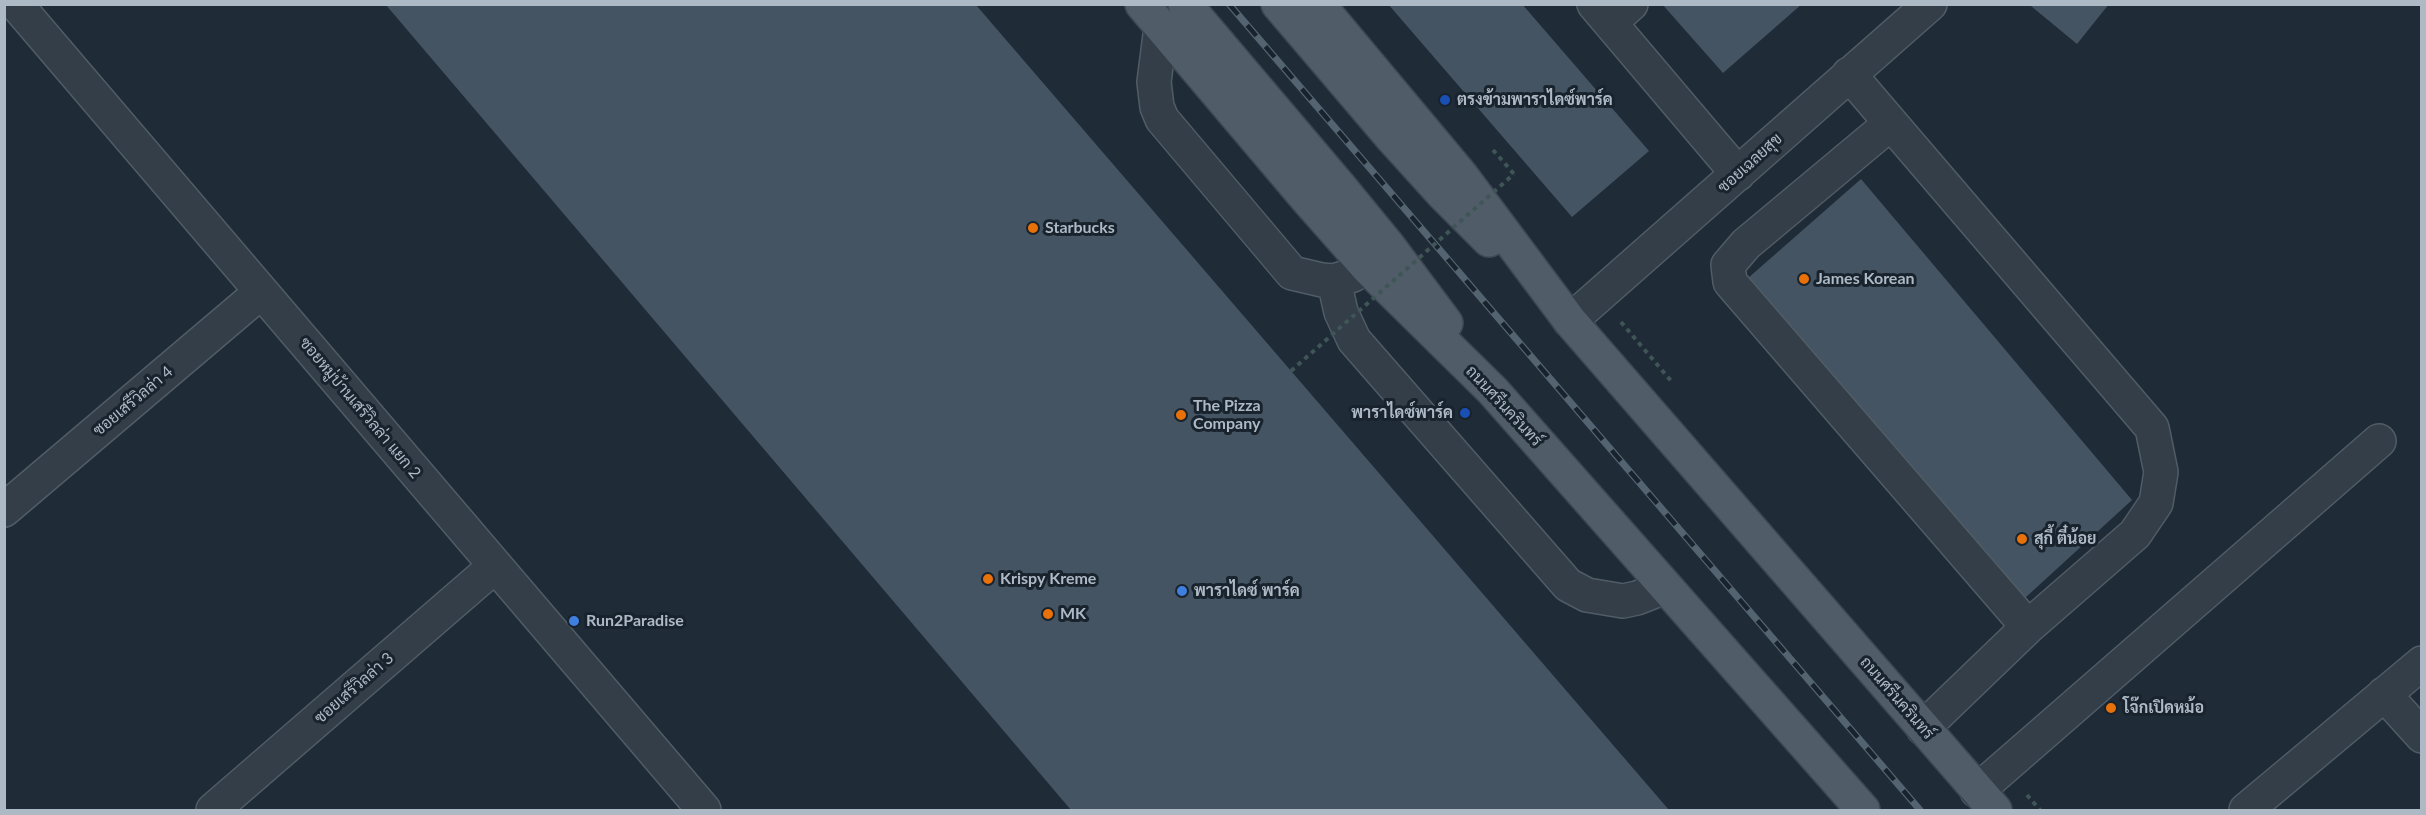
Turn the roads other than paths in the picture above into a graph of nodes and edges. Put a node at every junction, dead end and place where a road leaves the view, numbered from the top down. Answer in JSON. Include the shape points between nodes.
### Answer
{"nodes":[{"id":1,"x":16,"y":4,"type":"edge"},
{"id":2,"x":1185,"y":4,"type":"edge"},
{"id":3,"x":1278,"y":4,"type":"edge"},
{"id":4,"x":1318,"y":4,"type":"edge"},
{"id":5,"x":1944,"y":4,"type":"edge"},
{"id":6,"x":1930,"y":5,"type":"edge"},
{"id":7,"x":1612,"y":11,"type":"edge"},
{"id":8,"x":1152,"y":16,"type":"edge"},
{"id":9,"x":1849,"y":74,"type":"junction"},
{"id":10,"x":1891,"y":123,"type":"junction"},
{"id":11,"x":1738,"y":174,"type":"junction"},
{"id":12,"x":1369,"y":269,"type":"junction"},
{"id":13,"x":1334,"y":280,"type":"junction"},
{"id":14,"x":261,"y":292,"type":"junction"},
{"id":15,"x":1562,"y":311,"type":"junction"},
{"id":16,"x":1493,"y":391,"type":"junction"},
{"id":17,"x":2379,"y":441,"type":"dead end"},
{"id":18,"x":4,"y":510,"type":"edge"},
{"id":19,"x":495,"y":567,"type":"junction"},
{"id":20,"x":1665,"y":587,"type":"junction"},
{"id":21,"x":2028,"y":627,"type":"junction"},
{"id":22,"x":2421,"y":663,"type":"edge"},
{"id":23,"x":2384,"y":694,"type":"junction"},
{"id":24,"x":1923,"y":728,"type":"junction"},
{"id":25,"x":2421,"y":736,"type":"edge"},
{"id":26,"x":1986,"y":801,"type":"edge"},
{"id":27,"x":2268,"y":804,"type":"edge"},
{"id":28,"x":213,"y":810,"type":"edge"},
{"id":29,"x":704,"y":810,"type":"edge"},
{"id":30,"x":1863,"y":810,"type":"edge"}],
"edges":[{"from":1,"to":14,"type":"street","name":"ซอยหมู่บ้านเสรีวิลล่า แยก 2"},
{"from":2,"to":16,"type":"main road","via":[[1390,249]]},
{"from":3,"to":15,"type":"main road","via":[[1442,193]]},
{"from":4,"to":15,"type":"main road","name":"ถนนศรีนครินทร์","via":[[1461,175]]},
{"from":5,"to":6,"type":"street"},
{"from":6,"to":9,"type":"street","name":"ซอยเฉลยสุข"},
{"from":7,"to":11,"type":"street"},
{"from":8,"to":12,"type":"main road","name":"ถนนศรีนครินทร์"},
{"from":8,"to":13,"type":"street","via":[[1154,82],[1162,119],[1292,273]]},
{"from":9,"to":10,"type":"street"},
{"from":9,"to":11,"type":"street","name":"ซอยเฉลยสุข"},
{"from":10,"to":21,"type":"street","via":[[2152,428],[2161,472],[2156,503],[2135,534]]},
{"from":10,"to":21,"type":"street","via":[[1746,244],[1728,265],[1730,282]]},
{"from":11,"to":15,"type":"street","name":"ซอยเฉลยสุข"},
{"from":12,"to":13,"type":"street"},
{"from":12,"to":16,"type":"main road","name":"ถนนศรีนครินทร์"},
{"from":13,"to":20,"type":"street","via":[[1341,312],[1354,340],[1568,585],[1587,595],[1623,601]]},
{"from":14,"to":18,"type":"street","name":"ซอยเสรีวิลล่า 4"},
{"from":14,"to":19,"type":"street","name":"ซอยหมู่บ้านเสรีวิลล่า แยก 2"},
{"from":15,"to":24,"type":"main road","name":"ถนนศรีนครินทร์"},
{"from":16,"to":20,"type":"main road","name":"ถนนศรีนครินทร์"},
{"from":17,"to":26,"type":"street"},
{"from":19,"to":28,"type":"street","name":"ซอยเสรีวิลล่า 3"},
{"from":19,"to":29,"type":"street","name":"ซอยหมู่บ้านเสรีวิลล่า แยก 2"},
{"from":20,"to":30,"type":"main road","name":"ถนนศรีนครินทร์"},
{"from":21,"to":24,"type":"street"},
{"from":22,"to":23,"type":"street"},
{"from":23,"to":25,"type":"street"},
{"from":23,"to":27,"type":"street"},
{"from":24,"to":26,"type":"main road","name":"ถนนศรีนครินทร์"}]}
